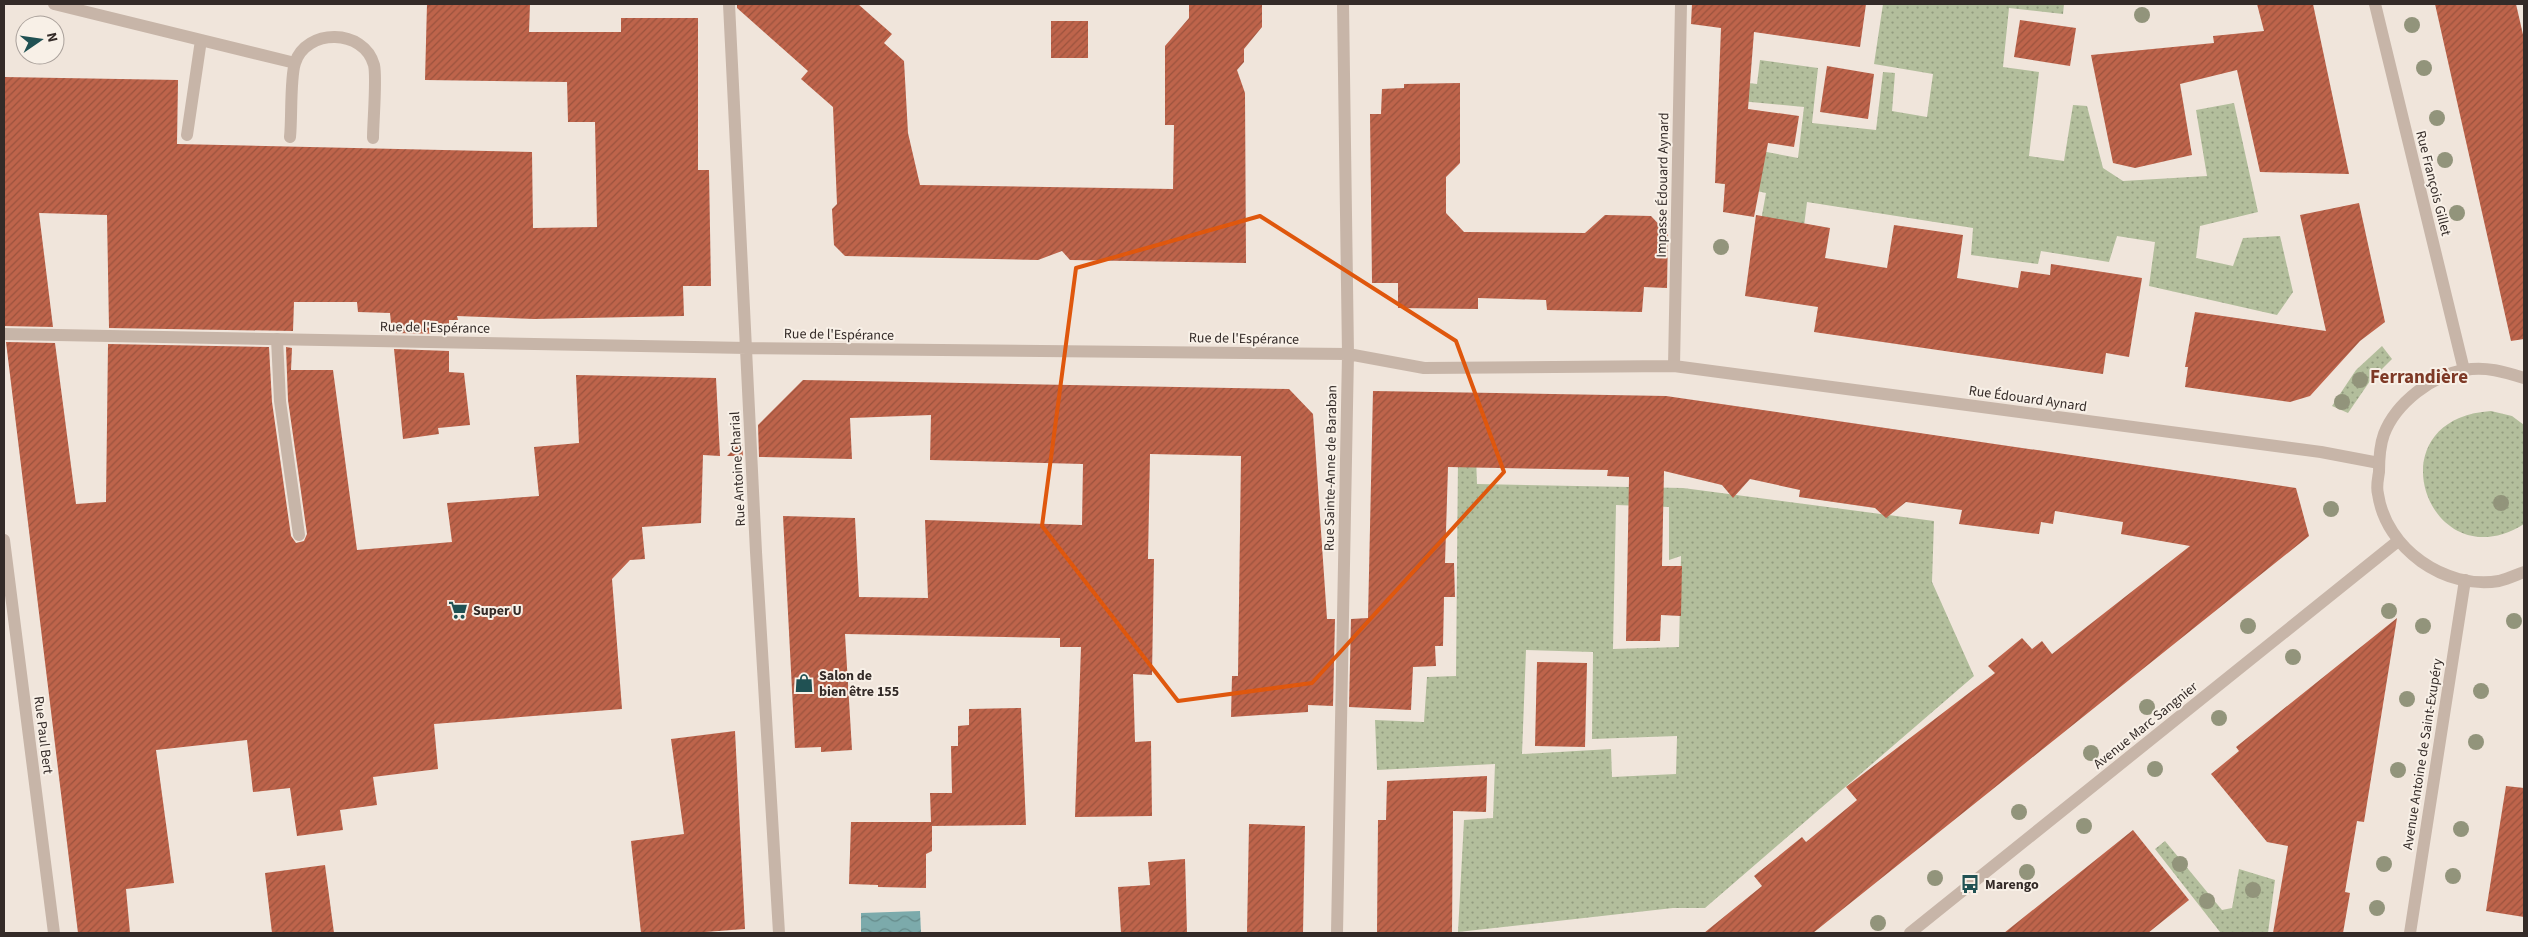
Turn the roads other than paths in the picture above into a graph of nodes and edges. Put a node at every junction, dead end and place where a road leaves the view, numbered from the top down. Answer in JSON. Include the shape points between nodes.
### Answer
{"nodes":[{"id":1,"x":54,"y":4,"type":"edge"},
{"id":2,"x":729,"y":4,"type":"edge"},
{"id":3,"x":1344,"y":4,"type":"edge"},
{"id":4,"x":1681,"y":4,"type":"edge"},
{"id":5,"x":2375,"y":4,"type":"edge"},
{"id":6,"x":201,"y":40,"type":"junction"},
{"id":7,"x":295,"y":63,"type":"junction"},
{"id":8,"x":187,"y":135,"type":"dead end"},
{"id":9,"x":290,"y":136,"type":"dead end"},
{"id":10,"x":373,"y":138,"type":"dead end"},
{"id":11,"x":4,"y":334,"type":"edge"},
{"id":12,"x":277,"y":339,"type":"junction"},
{"id":13,"x":747,"y":348,"type":"junction"},
{"id":14,"x":1348,"y":354,"type":"junction"},
{"id":15,"x":1674,"y":366,"type":"junction"},
{"id":16,"x":2464,"y":370,"type":"junction"},
{"id":17,"x":2524,"y":378,"type":"edge"},
{"id":18,"x":2379,"y":463,"type":"junction"},
{"id":19,"x":298,"y":535,"type":"dead end"},
{"id":20,"x":4,"y":540,"type":"edge"},
{"id":21,"x":2398,"y":541,"type":"junction"},
{"id":22,"x":2524,"y":572,"type":"edge"},
{"id":23,"x":2465,"y":580,"type":"junction"},
{"id":24,"x":54,"y":933,"type":"edge"},
{"id":25,"x":779,"y":933,"type":"edge"},
{"id":26,"x":1336,"y":933,"type":"edge"},
{"id":27,"x":1910,"y":933,"type":"edge"},
{"id":28,"x":2410,"y":933,"type":"edge"}],
"edges":[{"from":1,"to":6,"type":"street"},
{"from":2,"to":13,"type":"street","name":"Rue Antoine Charial"},
{"from":3,"to":14,"type":"street","name":"Rue Sainte-Anne de Baraban"},
{"from":4,"to":15,"type":"street","name":"Impasse Édouard Aynard"},
{"from":5,"to":16,"type":"street","name":"Rue François Gillet"},
{"from":6,"to":7,"type":"street"},
{"from":6,"to":8,"type":"street"},
{"from":7,"to":9,"type":"street"},
{"from":7,"to":10,"type":"street","via":[[305,45],[322,38],[344,36],[363,46],[374,65]]},
{"from":11,"to":12,"type":"street","name":"Rue de l'Espérance"},
{"from":12,"to":13,"type":"street","name":"Rue de l'Espérance"},
{"from":12,"to":19,"type":"street","via":[[280,401]]},
{"from":13,"to":14,"type":"street","name":"Rue de l'Espérance"},
{"from":13,"to":25,"type":"street","name":"Rue Antoine Charial"},
{"from":14,"to":15,"type":"street","name":"Rue de l'Espérance","via":[[1424,368]]},
{"from":14,"to":26,"type":"street","name":"Rue Sainte-Anne de Baraban"},
{"from":15,"to":18,"type":"street","name":"Rue Édouard Aynard","via":[[2311,451]]},
{"from":16,"to":17,"type":"street","via":[[2497,369]]},
{"from":16,"to":18,"type":"street","via":[[2431,382],[2403,404],[2384,434]]},
{"from":18,"to":21,"type":"street","via":[[2377,494],[2385,519]]},
{"from":20,"to":24,"type":"street","name":"Rue Paul Bert"},
{"from":21,"to":23,"type":"street","via":[[2417,559],[2440,573]]},
{"from":21,"to":27,"type":"street","name":"Avenue Marc Sangnier"},
{"from":22,"to":23,"type":"street","via":[[2498,581]]},
{"from":23,"to":28,"type":"street","name":"Avenue Antoine de Saint-Exupéry"}]}
